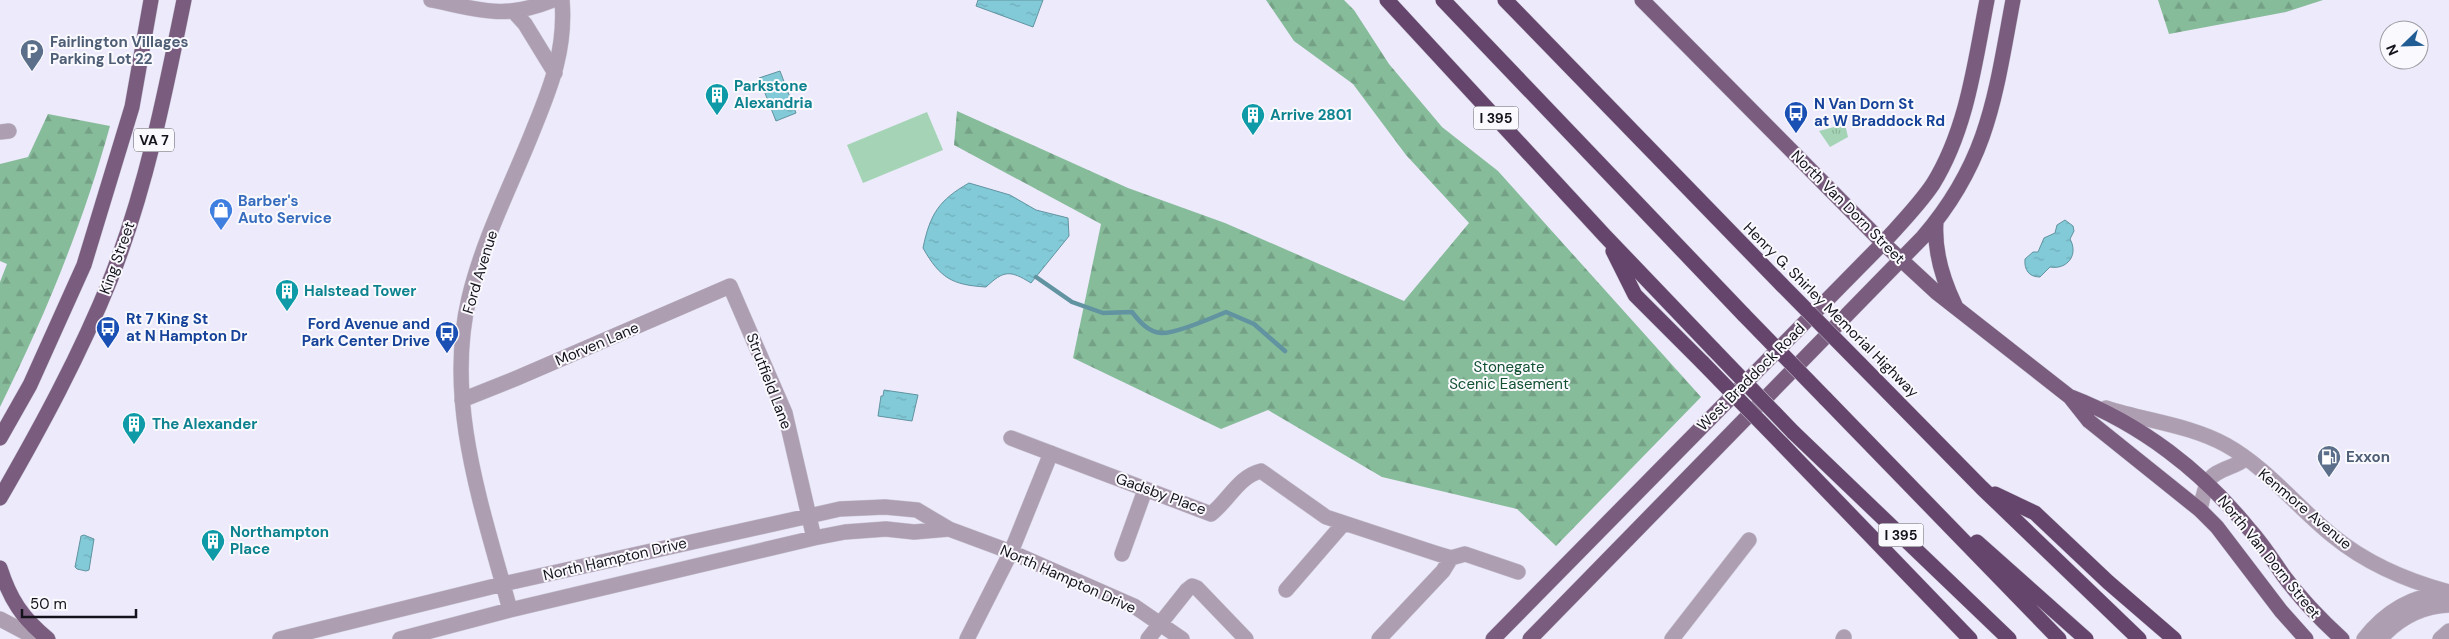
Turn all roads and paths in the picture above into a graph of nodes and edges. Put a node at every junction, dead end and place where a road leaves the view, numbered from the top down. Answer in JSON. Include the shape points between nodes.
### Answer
{"nodes":[{"id":1,"x":151,"y":0,"type":"edge"},
{"id":2,"x":184,"y":0,"type":"edge"},
{"id":3,"x":432,"y":0,"type":"edge"},
{"id":4,"x":553,"y":0,"type":"edge"},
{"id":5,"x":562,"y":0,"type":"edge"},
{"id":6,"x":1387,"y":0,"type":"edge"},
{"id":7,"x":1443,"y":0,"type":"edge"},
{"id":8,"x":1505,"y":0,"type":"edge"},
{"id":9,"x":1642,"y":0,"type":"edge"},
{"id":10,"x":1987,"y":0,"type":"edge"},
{"id":11,"x":2013,"y":0,"type":"edge"},
{"id":12,"x":514,"y":12,"type":"junction"},
{"id":13,"x":555,"y":73,"type":"junction"},
{"id":14,"x":1936,"y":222,"type":"junction"},
{"id":15,"x":1605,"y":236,"type":"junction"},
{"id":16,"x":1883,"y":243,"type":"junction"},
{"id":17,"x":1901,"y":259,"type":"junction"},
{"id":18,"x":730,"y":286,"type":"joint"},
{"id":19,"x":1956,"y":308,"type":"junction"},
{"id":20,"x":2070,"y":397,"type":"junction"},
{"id":21,"x":462,"y":400,"type":"junction"},
{"id":22,"x":0,"y":438,"type":"edge"},
{"id":23,"x":1011,"y":438,"type":"dead end"},
{"id":24,"x":1051,"y":453,"type":"junction"},
{"id":25,"x":2245,"y":459,"type":"junction"},
{"id":26,"x":1885,"y":460,"type":"junction"},
{"id":27,"x":2207,"y":483,"type":"junction"},
{"id":28,"x":1982,"y":488,"type":"junction"},
{"id":29,"x":1145,"y":490,"type":"junction"},
{"id":30,"x":2,"y":496,"type":"edge"},
{"id":31,"x":0,"y":509,"type":"edge"},
{"id":32,"x":2200,"y":510,"type":"junction"},
{"id":33,"x":809,"y":516,"type":"junction"},
{"id":34,"x":1344,"y":523,"type":"junction"},
{"id":35,"x":949,"y":529,"type":"junction"},
{"id":36,"x":814,"y":538,"type":"junction"},
{"id":37,"x":1749,"y":540,"type":"dead end"},
{"id":38,"x":1011,"y":552,"type":"junction"},
{"id":39,"x":1122,"y":554,"type":"dead end"},
{"id":40,"x":1452,"y":558,"type":"junction"},
{"id":41,"x":0,"y":568,"type":"edge"},
{"id":42,"x":1518,"y":572,"type":"dead end"},
{"id":43,"x":503,"y":584,"type":"junction"},
{"id":44,"x":1286,"y":590,"type":"dead end"},
{"id":45,"x":2449,"y":592,"type":"edge"},
{"id":46,"x":2449,"y":605,"type":"edge"},
{"id":47,"x":510,"y":610,"type":"junction"},
{"id":48,"x":0,"y":619,"type":"edge"},
{"id":49,"x":1160,"y":624,"type":"junction"},
{"id":50,"x":2449,"y":630,"type":"edge"},
{"id":51,"x":38,"y":639,"type":"edge"},
{"id":52,"x":48,"y":639,"type":"edge"},
{"id":53,"x":280,"y":639,"type":"edge"},
{"id":54,"x":400,"y":639,"type":"edge"},
{"id":55,"x":967,"y":639,"type":"edge"},
{"id":56,"x":1148,"y":639,"type":"edge"},
{"id":57,"x":1182,"y":639,"type":"edge"},
{"id":58,"x":1246,"y":639,"type":"edge"},
{"id":59,"x":1379,"y":639,"type":"edge"},
{"id":60,"x":1493,"y":639,"type":"edge"},
{"id":61,"x":1530,"y":639,"type":"edge"},
{"id":62,"x":1672,"y":639,"type":"edge"},
{"id":63,"x":1970,"y":639,"type":"edge"},
{"id":64,"x":2008,"y":639,"type":"edge"},
{"id":65,"x":2059,"y":639,"type":"edge"},
{"id":66,"x":2086,"y":639,"type":"edge"},
{"id":67,"x":2139,"y":639,"type":"edge"},
{"id":68,"x":2174,"y":639,"type":"edge"},
{"id":69,"x":2306,"y":639,"type":"edge"},
{"id":70,"x":2342,"y":639,"type":"edge"},
{"id":71,"x":2364,"y":639,"type":"edge"},
{"id":72,"x":2380,"y":639,"type":"edge"},
{"id":73,"x":2440,"y":639,"type":"edge"}],
"edges":[{"from":1,"to":22,"type":"main road","name":"King Street","number":"VA 7","via":[[132,107],[84,265],[30,384]]},
{"from":2,"to":30,"type":"main road","name":"King Street","number":"VA 7","via":[[162,113],[139,196],[111,277],[56,400]]},
{"from":3,"to":12,"type":"street","via":[[481,10]]},
{"from":4,"to":12,"type":"street"},
{"from":5,"to":13,"type":"street","name":"Ford Avenue","via":[[564,25]]},
{"from":6,"to":15,"type":"highway","number":"I 395"},
{"from":7,"to":26,"type":"highway","bridge":true},
{"from":8,"to":28,"type":"highway","name":"Henry G. Shirley Memorial Highway","bridge":true},
{"from":9,"to":16,"type":"main road","name":"North Van Dorn Street"},
{"from":10,"to":16,"type":"main road","name":"West Braddock Road","via":[[1964,111],[1952,144],[1932,184]]},
{"from":11,"to":14,"type":"main road","name":"West Braddock Road","via":[[1988,126],[1966,177]]},
{"from":12,"to":13,"type":"street"},
{"from":13,"to":21,"type":"street","name":"Ford Avenue","via":[[469,298],[460,352]]},
{"from":14,"to":17,"type":"main road","name":"West Braddock Road"},
{"from":14,"to":19,"type":"main road","via":[[1934,241]]},
{"from":15,"to":63,"type":"highway","bridge":true,"via":[[1635,295]]},
{"from":15,"to":64,"type":"highway","number":"I 395","bridge":true,"via":[[1793,432]]},
{"from":16,"to":17,"type":"main road","name":"North Van Dorn Street"},
{"from":16,"to":60,"type":"main road","name":"West Braddock Road"},
{"from":17,"to":19,"type":"main road","name":"North Van Dorn Street"},
{"from":17,"to":61,"type":"main road","name":"West Braddock Road"},
{"from":18,"to":21,"type":"street","name":"Morven Lane"},
{"from":18,"to":33,"type":"street","name":"Strutfield Lane","via":[[785,413]]},
{"from":19,"to":20,"type":"main road","name":"North Van Dorn Street"},
{"from":20,"to":25,"type":"street","name":"Kenmore Avenue","via":[[2200,433],[2226,445]]},
{"from":20,"to":27,"type":"main road","name":"North Van Dorn Street","via":[[2098,407],[2147,436]]},
{"from":20,"to":32,"type":"main road","name":"North Van Dorn Street","via":[[2089,421]]},
{"from":21,"to":43,"type":"street","name":"Ford Avenue","via":[[468,446]]},
{"from":23,"to":24,"type":"street","name":"Gadsby Place"},
{"from":24,"to":29,"type":"street","name":"Gadsby Place"},
{"from":24,"to":38,"type":"street"},
{"from":25,"to":27,"type":"street","via":[[2217,473]]},
{"from":25,"to":45,"type":"street","name":"Kenmore Avenue","via":[[2352,550],[2391,571]]},
{"from":26,"to":65,"type":"highway"},
{"from":26,"to":66,"type":"highway"},
{"from":27,"to":32,"type":"street"},
{"from":27,"to":70,"type":"main road","name":"North Van Dorn Street","via":[[2250,530],[2301,598]]},
{"from":28,"to":67,"type":"highway","name":"Henry G. Shirley Memorial Highway"},
{"from":28,"to":68,"type":"highway","via":[[2035,513]]},
{"from":29,"to":34,"type":"street","name":"Gadsby Place","via":[[1211,514],[1252,473],[1261,471],[1326,517]]},
{"from":29,"to":39,"type":"street"},
{"from":30,"to":31,"type":"main road","name":"King Street"},
{"from":32,"to":69,"type":"main road","name":"North Van Dorn Street"},
{"from":33,"to":35,"type":"street","name":"North Hampton Drive","via":[[840,509],[917,510]]},
{"from":33,"to":36,"type":"street","name":"Strutfield Lane"},
{"from":33,"to":43,"type":"street","name":"North Hampton Drive"},
{"from":34,"to":40,"type":"street","name":"Gadsby Place"},
{"from":34,"to":44,"type":"street"},
{"from":35,"to":36,"type":"street","name":"North Hampton Drive","via":[[914,532],[886,529]]},
{"from":35,"to":38,"type":"street","name":"North Hampton Drive"},
{"from":36,"to":47,"type":"street","name":"North Hampton Drive"},
{"from":37,"to":62,"type":"street"},
{"from":38,"to":49,"type":"street","name":"North Hampton Drive","via":[[1134,606]]},
{"from":38,"to":55,"type":"street"},
{"from":40,"to":42,"type":"street","name":"Gadsby Place","via":[[1465,554]]},
{"from":40,"to":59,"type":"street"},
{"from":41,"to":52,"type":"main road","via":[[12,599],[29,624]]},
{"from":43,"to":47,"type":"street","name":"Ford Avenue"},
{"from":43,"to":53,"type":"street","name":"North Hampton Drive"},
{"from":45,"to":71,"type":"street","name":"Kenmore Avenue","via":[[2408,601],[2374,626]]},
{"from":46,"to":72,"type":"street","via":[[2414,613],[2398,622]]},
{"from":47,"to":54,"type":"street","name":"North Hampton Drive"},
{"from":48,"to":51,"type":"street"},
{"from":49,"to":56,"type":"street"},
{"from":49,"to":57,"type":"street","name":"North Hampton Drive"},
{"from":49,"to":58,"type":"street","via":[[1192,586]]},
{"from":50,"to":73,"type":"street"}]}
